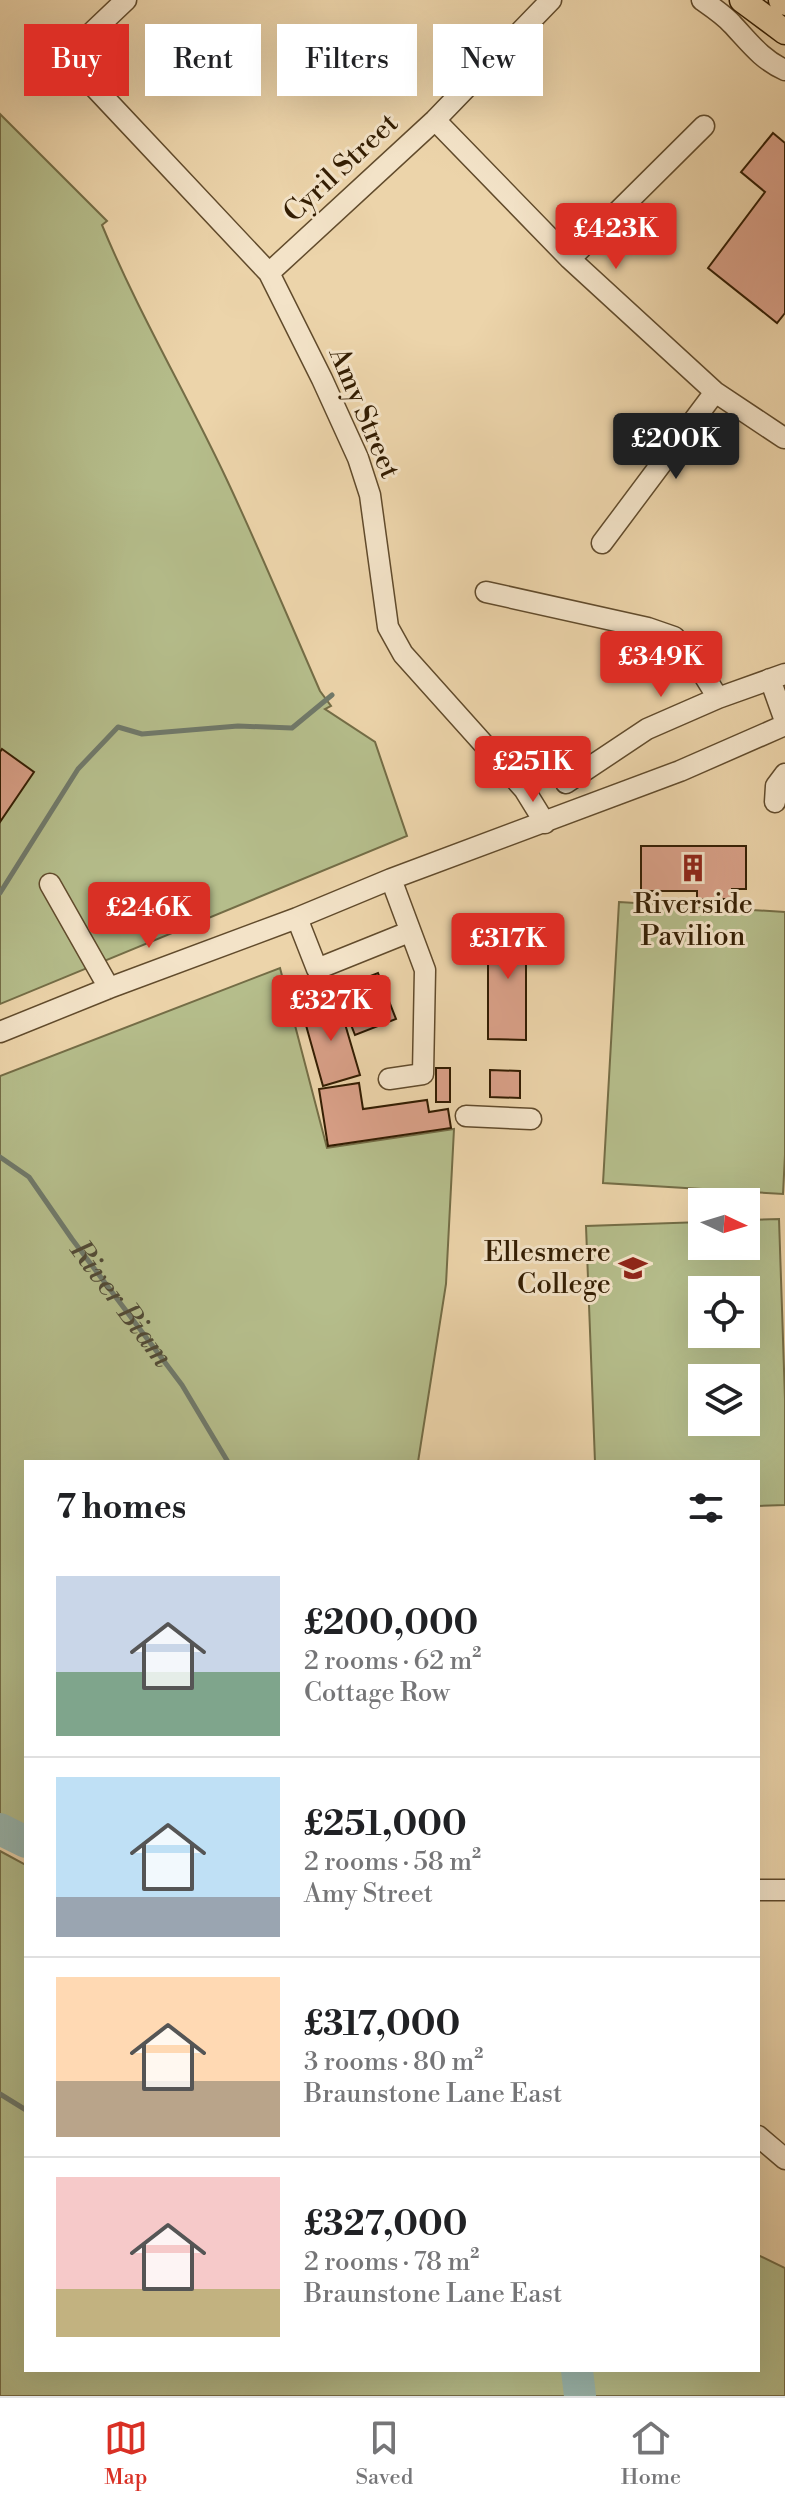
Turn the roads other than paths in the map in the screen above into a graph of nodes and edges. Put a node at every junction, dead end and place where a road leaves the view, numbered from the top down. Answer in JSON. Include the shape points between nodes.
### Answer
{"nodes":[{"id":1,"x":126,"y":0,"type":"edge"},
{"id":2,"x":551,"y":0,"type":"edge"},
{"id":3,"x":702,"y":0,"type":"edge"},
{"id":4,"x":742,"y":0,"type":"edge"},
{"id":5,"x":785,"y":32,"type":"edge"},
{"id":6,"x":785,"y":70,"type":"edge"},
{"id":7,"x":435,"y":120,"type":"junction"},
{"id":8,"x":704,"y":126,"type":"dead end"},
{"id":9,"x":570,"y":259,"type":"junction"},
{"id":10,"x":269,"y":273,"type":"junction"},
{"id":11,"x":715,"y":392,"type":"junction"},
{"id":12,"x":784,"y":438,"type":"edge"},
{"id":13,"x":602,"y":543,"type":"dead end"},
{"id":14,"x":486,"y":592,"type":"dead end"},
{"id":15,"x":778,"y":677,"type":"edge"},
{"id":16,"x":718,"y":698,"type":"junction"},
{"id":17,"x":785,"y":723,"type":"edge"},
{"id":18,"x":785,"y":774,"type":"edge"},
{"id":19,"x":566,"y":783,"type":"dead end"},
{"id":20,"x":775,"y":802,"type":"dead end"},
{"id":21,"x":545,"y":823,"type":"junction"},
{"id":22,"x":391,"y":879,"type":"junction"},
{"id":23,"x":50,"y":884,"type":"dead end"},
{"id":24,"x":297,"y":918,"type":"junction"},
{"id":25,"x":409,"y":932,"type":"junction"},
{"id":26,"x":109,"y":988,"type":"junction"},
{"id":27,"x":0,"y":1032,"type":"edge"},
{"id":28,"x":389,"y":1079,"type":"dead end"},
{"id":29,"x":466,"y":1116,"type":"dead end"},
{"id":30,"x":531,"y":1119,"type":"dead end"},
{"id":31,"x":760,"y":1890,"type":"edge"},
{"id":32,"x":785,"y":1890,"type":"edge"},
{"id":33,"x":760,"y":2138,"type":"edge"},
{"id":34,"x":785,"y":2159,"type":"edge"}],
"edges":[{"from":1,"to":10,"type":"street","name":"Amy Street","via":[[66,57]]},
{"from":2,"to":7,"type":"street","name":"Cyril Street"},
{"from":3,"to":6,"type":"street"},
{"from":4,"to":5,"type":"main road"},
{"from":7,"to":9,"type":"street"},
{"from":7,"to":10,"type":"street","name":"Cyril Street"},
{"from":8,"to":9,"type":"street"},
{"from":9,"to":11,"type":"street"},
{"from":10,"to":21,"type":"street","name":"Amy Street","via":[[358,458],[370,495],[388,627],[403,654],[524,789]]},
{"from":11,"to":12,"type":"street"},
{"from":11,"to":13,"type":"street"},
{"from":14,"to":16,"type":"street","via":[[674,637]]},
{"from":15,"to":16,"type":"street"},
{"from":15,"to":17,"type":"street"},
{"from":16,"to":19,"type":"street","via":[[647,729]]},
{"from":17,"to":21,"type":"street"},
{"from":18,"to":20,"type":"street","via":[[776,786]]},
{"from":21,"to":22,"type":"street"},
{"from":22,"to":24,"type":"street"},
{"from":22,"to":25,"type":"street"},
{"from":23,"to":26,"type":"street"},
{"from":24,"to":25,"type":"street","via":[[317,969]]},
{"from":24,"to":26,"type":"street"},
{"from":25,"to":28,"type":"street","via":[[425,970],[423,1074]]},
{"from":26,"to":27,"type":"street"},
{"from":29,"to":30,"type":"street"},
{"from":31,"to":32,"type":"street"},
{"from":33,"to":34,"type":"street"}]}
